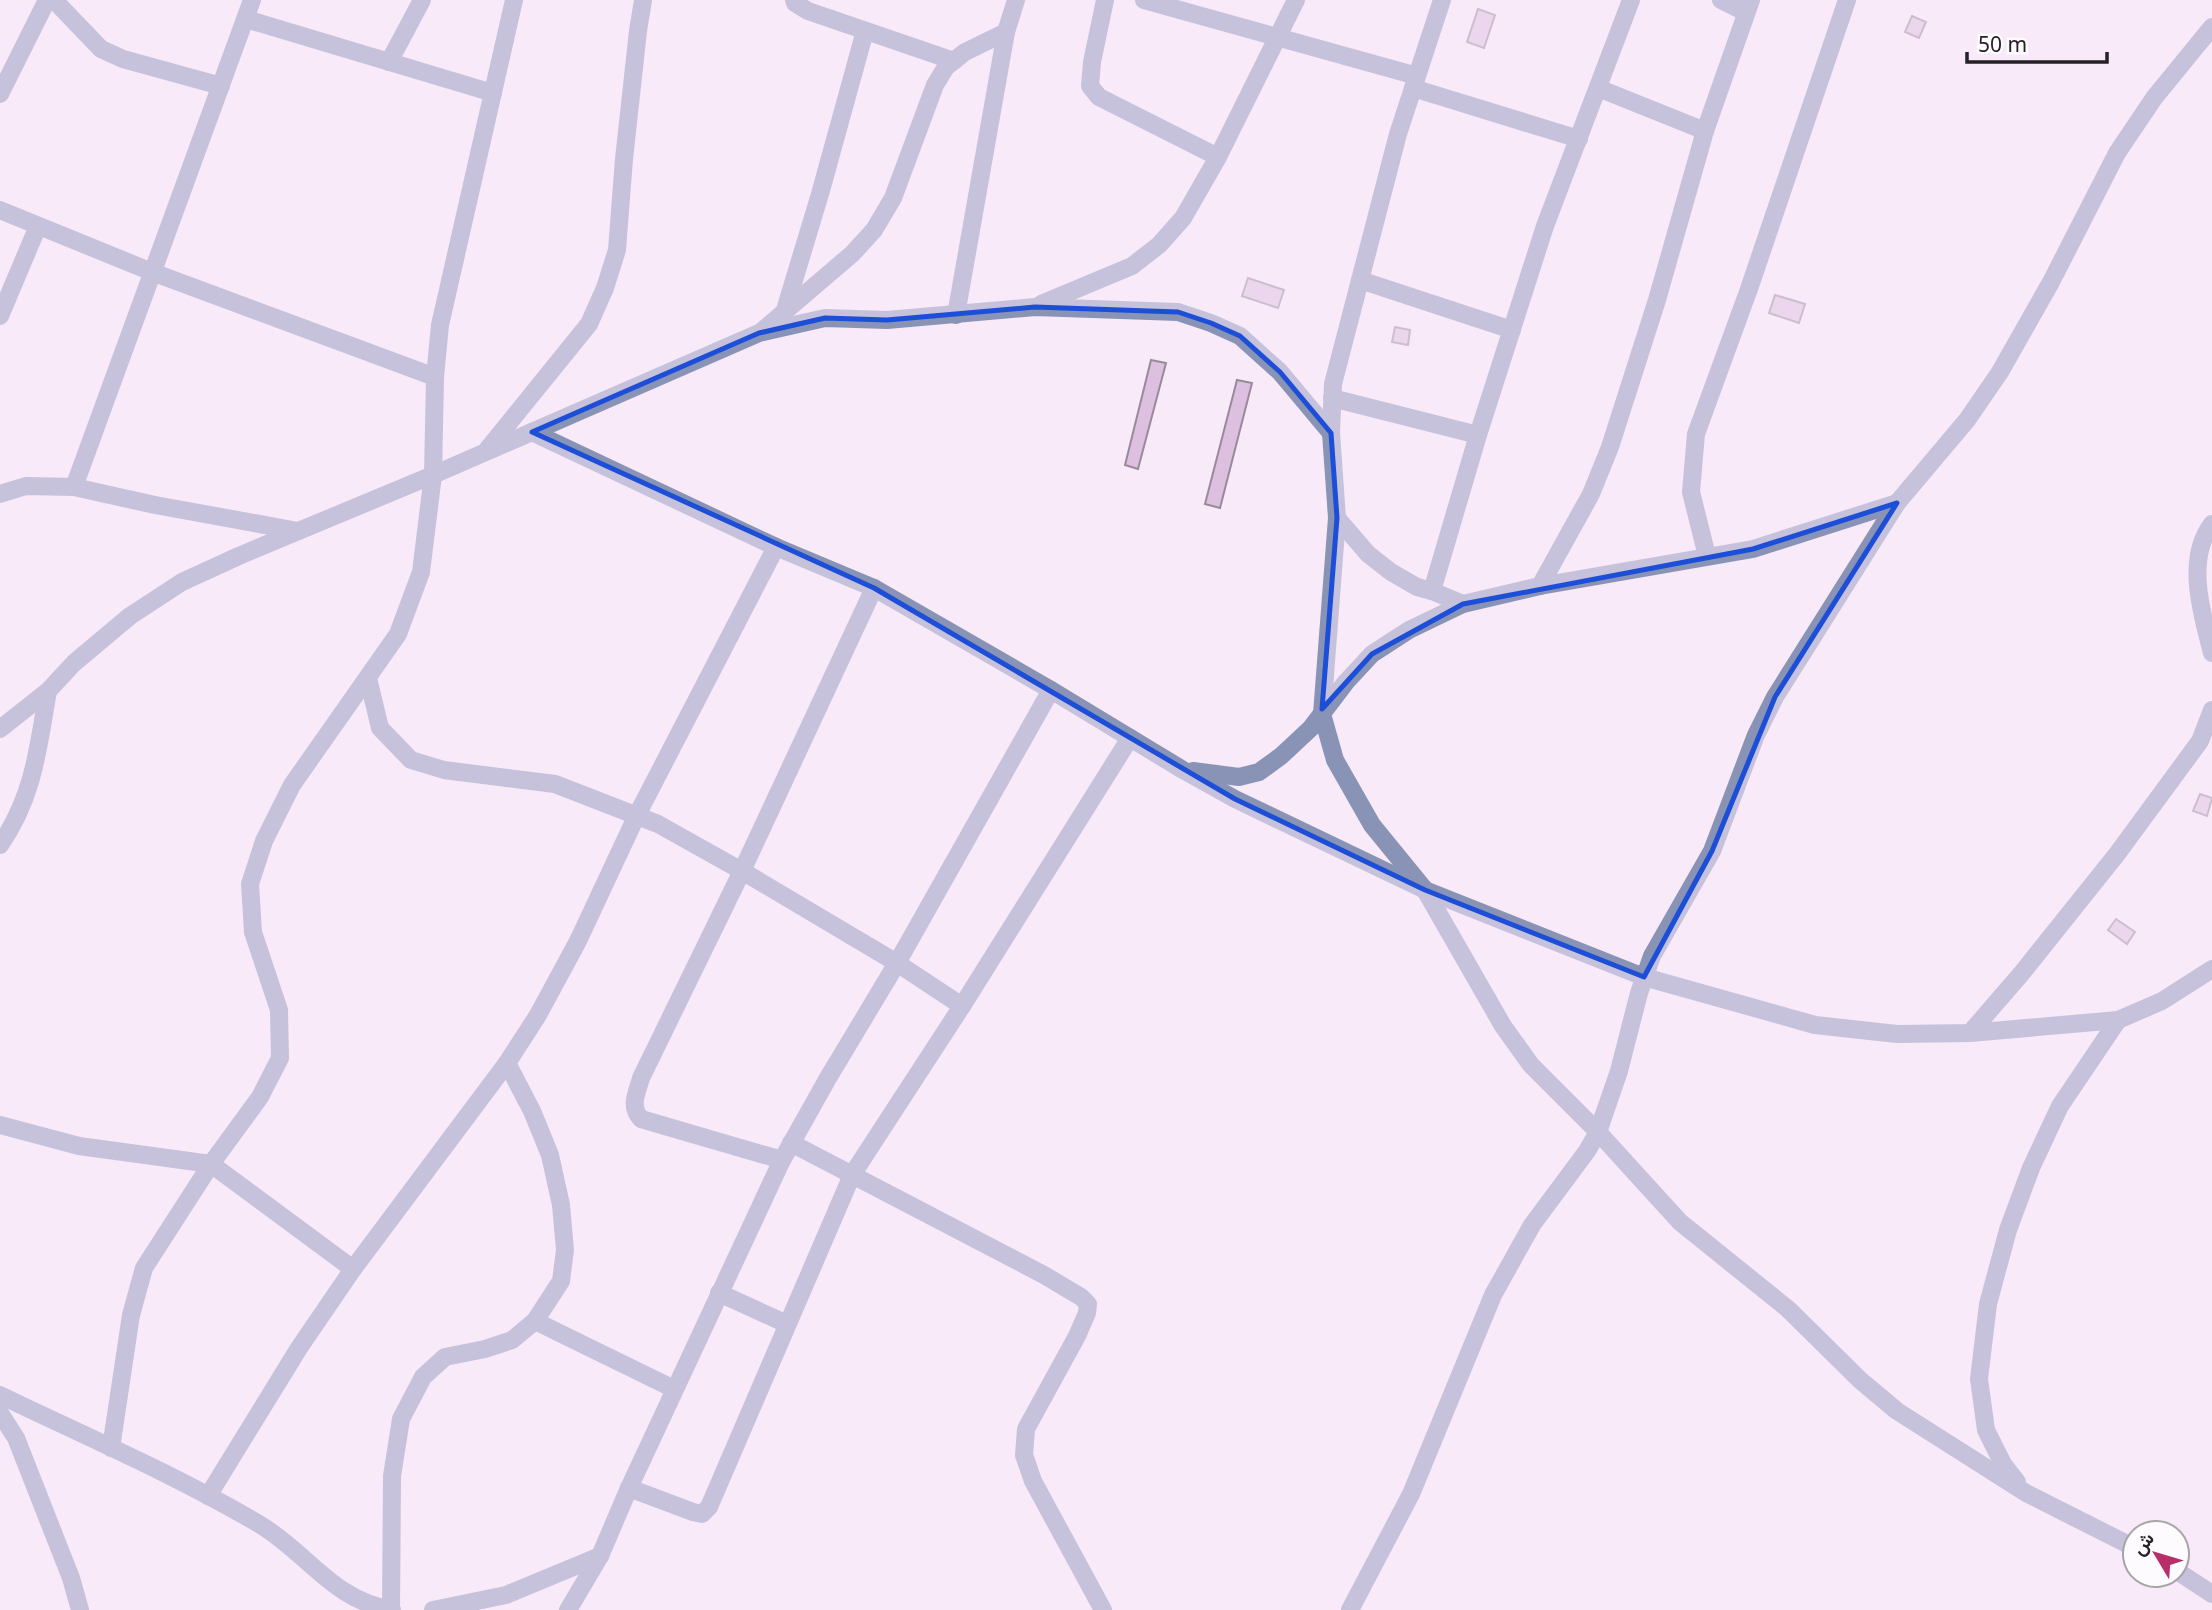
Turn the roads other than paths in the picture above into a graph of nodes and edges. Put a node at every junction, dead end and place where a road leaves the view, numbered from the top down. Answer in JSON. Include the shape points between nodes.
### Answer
{"nodes":[{"id":1,"x":47,"y":0,"type":"edge"},
{"id":2,"x":54,"y":0,"type":"edge"},
{"id":3,"x":252,"y":0,"type":"edge"},
{"id":4,"x":422,"y":0,"type":"edge"},
{"id":5,"x":514,"y":0,"type":"edge"},
{"id":6,"x":643,"y":0,"type":"edge"},
{"id":7,"x":794,"y":0,"type":"edge"},
{"id":8,"x":1017,"y":0,"type":"edge"},
{"id":9,"x":1105,"y":0,"type":"edge"},
{"id":10,"x":1144,"y":0,"type":"edge"},
{"id":11,"x":1296,"y":0,"type":"edge"},
{"id":12,"x":1442,"y":0,"type":"edge"},
{"id":13,"x":1631,"y":0,"type":"edge"},
{"id":14,"x":1721,"y":0,"type":"edge"},
{"id":15,"x":1847,"y":0,"type":"edge"},
{"id":16,"x":1748,"y":6,"type":"edge"},
{"id":17,"x":246,"y":19,"type":"junction"},
{"id":18,"x":2212,"y":27,"type":"edge"},
{"id":19,"x":865,"y":31,"type":"junction"},
{"id":20,"x":1006,"y":32,"type":"junction"},
{"id":21,"x":1279,"y":36,"type":"junction"},
{"id":22,"x":954,"y":61,"type":"junction"},
{"id":23,"x":389,"y":62,"type":"junction"},
{"id":24,"x":1415,"y":82,"type":"junction"},
{"id":25,"x":221,"y":86,"type":"junction"},
{"id":26,"x":1598,"y":88,"type":"junction"},
{"id":27,"x":493,"y":93,"type":"junction"},
{"id":28,"x":0,"y":94,"type":"edge"},
{"id":29,"x":1705,"y":131,"type":"junction"},
{"id":30,"x":1579,"y":139,"type":"junction"},
{"id":31,"x":1218,"y":157,"type":"junction"},
{"id":32,"x":0,"y":211,"type":"edge"},
{"id":33,"x":38,"y":226,"type":"junction"},
{"id":34,"x":152,"y":272,"type":"junction"},
{"id":35,"x":1360,"y":279,"type":"junction"},
{"id":36,"x":1035,"y":307,"type":"junction"},
{"id":37,"x":784,"y":312,"type":"junction"},
{"id":38,"x":956,"y":314,"type":"junction"},
{"id":39,"x":0,"y":316,"type":"edge"},
{"id":40,"x":1512,"y":330,"type":"junction"},
{"id":41,"x":759,"y":333,"type":"junction"},
{"id":42,"x":435,"y":377,"type":"junction"},
{"id":43,"x":1332,"y":397,"type":"junction"},
{"id":44,"x":532,"y":432,"type":"junction"},
{"id":45,"x":1331,"y":433,"type":"junction"},
{"id":46,"x":1478,"y":435,"type":"junction"},
{"id":47,"x":485,"y":452,"type":"junction"},
{"id":48,"x":433,"y":475,"type":"junction"},
{"id":49,"x":74,"y":487,"type":"junction"},
{"id":50,"x":0,"y":494,"type":"edge"},
{"id":51,"x":1897,"y":503,"type":"junction"},
{"id":52,"x":1337,"y":518,"type":"junction"},
{"id":53,"x":2212,"y":524,"type":"edge"},
{"id":54,"x":298,"y":531,"type":"junction"},
{"id":55,"x":776,"y":547,"type":"junction"},
{"id":56,"x":1707,"y":556,"type":"junction"},
{"id":57,"x":1540,"y":586,"type":"junction"},
{"id":58,"x":874,"y":588,"type":"junction"},
{"id":59,"x":1432,"y":591,"type":"junction"},
{"id":60,"x":1463,"y":604,"type":"junction"},
{"id":61,"x":2212,"y":653,"type":"edge"},
{"id":62,"x":368,"y":678,"type":"junction"},
{"id":63,"x":1051,"y":690,"type":"junction"},
{"id":64,"x":48,"y":691,"type":"junction"},
{"id":65,"x":2212,"y":710,"type":"edge"},
{"id":66,"x":1322,"y":714,"type":"junction"},
{"id":67,"x":0,"y":729,"type":"edge"},
{"id":68,"x":1130,"y":738,"type":"junction"},
{"id":69,"x":1183,"y":770,"type":"junction"},
{"id":70,"x":636,"y":817,"type":"junction"},
{"id":71,"x":0,"y":845,"type":"edge"},
{"id":72,"x":742,"y":871,"type":"junction"},
{"id":73,"x":1425,"y":890,"type":"junction"},
{"id":74,"x":897,"y":963,"type":"junction"},
{"id":75,"x":2212,"y":970,"type":"edge"},
{"id":76,"x":1644,"y":977,"type":"junction"},
{"id":77,"x":962,"y":1006,"type":"junction"},
{"id":78,"x":2118,"y":1020,"type":"junction"},
{"id":79,"x":1970,"y":1033,"type":"junction"},
{"id":80,"x":507,"y":1063,"type":"junction"},
{"id":81,"x":0,"y":1125,"type":"edge"},
{"id":82,"x":1598,"y":1132,"type":"junction"},
{"id":83,"x":791,"y":1143,"type":"junction"},
{"id":84,"x":782,"y":1160,"type":"junction"},
{"id":85,"x":211,"y":1164,"type":"junction"},
{"id":86,"x":852,"y":1175,"type":"junction"},
{"id":87,"x":354,"y":1269,"type":"junction"},
{"id":88,"x":719,"y":1293,"type":"junction"},
{"id":89,"x":535,"y":1321,"type":"junction"},
{"id":90,"x":788,"y":1324,"type":"junction"},
{"id":91,"x":674,"y":1389,"type":"junction"},
{"id":92,"x":0,"y":1395,"type":"edge"},
{"id":93,"x":0,"y":1413,"type":"edge"},
{"id":94,"x":111,"y":1448,"type":"junction"},
{"id":95,"x":629,"y":1488,"type":"junction"},
{"id":96,"x":2026,"y":1493,"type":"junction"},
{"id":97,"x":208,"y":1496,"type":"junction"},
{"id":98,"x":2121,"y":1541,"type":"edge"},
{"id":99,"x":600,"y":1556,"type":"junction"},
{"id":100,"x":2191,"y":1580,"type":"edge"},
{"id":101,"x":2212,"y":1594,"type":"edge"},
{"id":102,"x":80,"y":1610,"type":"edge"},
{"id":103,"x":391,"y":1610,"type":"edge"},
{"id":104,"x":433,"y":1610,"type":"edge"},
{"id":105,"x":568,"y":1610,"type":"edge"},
{"id":106,"x":1102,"y":1610,"type":"edge"},
{"id":107,"x":1350,"y":1610,"type":"edge"}],
"edges":[{"from":1,"to":28,"type":"street"},
{"from":2,"to":25,"type":"street","via":[[101,49]]},
{"from":3,"to":17,"type":"street"},
{"from":4,"to":23,"type":"street"},
{"from":5,"to":27,"type":"street"},
{"from":6,"to":47,"type":"street","via":[[617,250],[605,288],[589,324]]},
{"from":7,"to":19,"type":"street","via":[[808,11]]},
{"from":8,"to":20,"type":"street"},
{"from":9,"to":31,"type":"street","via":[[1090,86],[1099,97]]},
{"from":10,"to":21,"type":"street"},
{"from":11,"to":21,"type":"street"},
{"from":12,"to":24,"type":"street"},
{"from":13,"to":26,"type":"street"},
{"from":14,"to":16,"type":"street"},
{"from":15,"to":56,"type":"street","via":[[1696,435],[1691,492]]},
{"from":16,"to":29,"type":"street"},
{"from":17,"to":23,"type":"street"},
{"from":17,"to":25,"type":"street"},
{"from":18,"to":51,"type":"street","via":[[2154,98],[2117,153],[2000,372],[1967,420]]},
{"from":19,"to":22,"type":"street"},
{"from":19,"to":37,"type":"street"},
{"from":20,"to":22,"type":"street"},
{"from":20,"to":38,"type":"street"},
{"from":21,"to":24,"type":"street"},
{"from":21,"to":31,"type":"street"},
{"from":22,"to":37,"type":"street","via":[[935,85],[893,198],[874,230]]},
{"from":23,"to":27,"type":"street"},
{"from":24,"to":30,"type":"street"},
{"from":24,"to":35,"type":"street"},
{"from":25,"to":34,"type":"street"},
{"from":26,"to":29,"type":"street"},
{"from":26,"to":30,"type":"street"},
{"from":27,"to":42,"type":"street","via":[[440,325]]},
{"from":29,"to":57,"type":"street","via":[[1610,447],[1591,494]]},
{"from":30,"to":40,"type":"street"},
{"from":31,"to":36,"type":"street","via":[[1183,218],[1160,245],[1132,266]]},
{"from":32,"to":33,"type":"street"},
{"from":33,"to":34,"type":"street"},
{"from":33,"to":39,"type":"street"},
{"from":34,"to":42,"type":"street"},
{"from":34,"to":49,"type":"street"},
{"from":35,"to":40,"type":"street"},
{"from":35,"to":43,"type":"street"},
{"from":36,"to":38,"type":"street"},
{"from":36,"to":45,"type":"street","via":[[1178,312],[1211,323],[1240,336],[1273,365]]},
{"from":37,"to":41,"type":"street"},
{"from":38,"to":41,"type":"street","via":[[887,320],[825,318]]},
{"from":40,"to":46,"type":"street"},
{"from":41,"to":44,"type":"street"},
{"from":42,"to":48,"type":"street"},
{"from":43,"to":45,"type":"street"},
{"from":43,"to":46,"type":"street"},
{"from":44,"to":47,"type":"street"},
{"from":44,"to":55,"type":"street"},
{"from":45,"to":52,"type":"street"},
{"from":46,"to":59,"type":"street"},
{"from":47,"to":48,"type":"street"},
{"from":48,"to":54,"type":"street"},
{"from":48,"to":62,"type":"street","via":[[421,572],[398,634]]},
{"from":49,"to":50,"type":"street","via":[[26,486]]},
{"from":49,"to":54,"type":"street"},
{"from":51,"to":56,"type":"street","via":[[1753,549]]},
{"from":51,"to":76,"type":"street","via":[[1775,696],[1712,851]]},
{"from":52,"to":59,"type":"street","via":[[1368,554],[1391,572]]},
{"from":52,"to":66,"type":"street"},
{"from":53,"to":61,"type":"street","via":[[2205,534],[2197,573]]},
{"from":54,"to":64,"type":"street","via":[[182,582],[130,616]]},
{"from":55,"to":58,"type":"street"},
{"from":55,"to":70,"type":"street"},
{"from":56,"to":57,"type":"street"},
{"from":57,"to":60,"type":"street"},
{"from":58,"to":63,"type":"street"},
{"from":58,"to":72,"type":"street"},
{"from":59,"to":60,"type":"street"},
{"from":60,"to":66,"type":"street","via":[[1372,654]]},
{"from":62,"to":70,"type":"street","via":[[380,728],[411,760],[444,770],[555,784]]},
{"from":62,"to":85,"type":"street","via":[[292,785],[264,841],[250,884],[253,932],[279,1010],[280,1058],[260,1097]]},
{"from":63,"to":68,"type":"street"},
{"from":63,"to":74,"type":"street"},
{"from":64,"to":67,"type":"street"},
{"from":64,"to":71,"type":"street","via":[[33,776],[14,825]]},
{"from":65,"to":79,"type":"street","via":[[2200,741],[2117,854]]},
{"from":66,"to":69,"type":"street","via":[[1259,772],[1239,777]]},
{"from":66,"to":73,"type":"street","via":[[1335,760],[1373,825]]},
{"from":68,"to":69,"type":"street"},
{"from":68,"to":77,"type":"street"},
{"from":69,"to":73,"type":"street"},
{"from":70,"to":72,"type":"street","via":[[658,824]]},
{"from":70,"to":80,"type":"street","via":[[578,942]]},
{"from":72,"to":74,"type":"street"},
{"from":72,"to":84,"type":"street","via":[[641,1078],[633,1104],[641,1119]]},
{"from":73,"to":76,"type":"street"},
{"from":73,"to":82,"type":"street","via":[[1503,1026],[1531,1065]]},
{"from":74,"to":77,"type":"street"},
{"from":74,"to":83,"type":"street"},
{"from":75,"to":78,"type":"street","via":[[2162,1001]]},
{"from":76,"to":79,"type":"street","via":[[1815,1025],[1897,1034]]},
{"from":76,"to":82,"type":"street"},
{"from":77,"to":86,"type":"street"},
{"from":78,"to":79,"type":"street"},
{"from":78,"to":96,"type":"street","via":[[2060,1106],[2031,1168],[1988,1304],[1979,1379],[1986,1430],[2003,1464]]},
{"from":80,"to":87,"type":"street"},
{"from":80,"to":89,"type":"street","via":[[550,1155],[561,1205],[565,1250],[561,1281]]},
{"from":81,"to":85,"type":"street","via":[[79,1146]]},
{"from":82,"to":96,"type":"street","via":[[1680,1222],[1788,1309],[1860,1380],[1897,1411]]},
{"from":82,"to":107,"type":"street","via":[[1532,1225],[1493,1295],[1411,1494]]},
{"from":83,"to":84,"type":"street"},
{"from":83,"to":86,"type":"street"},
{"from":84,"to":88,"type":"street"},
{"from":85,"to":87,"type":"street"},
{"from":85,"to":94,"type":"street","via":[[144,1268],[131,1315]]},
{"from":86,"to":90,"type":"street"},
{"from":86,"to":106,"type":"street","via":[[1020,1262],[1088,1304],[1077,1336],[1026,1429],[1024,1455],[1033,1481]]},
{"from":87,"to":97,"type":"street","via":[[299,1348]]},
{"from":88,"to":90,"type":"street"},
{"from":88,"to":91,"type":"street"},
{"from":89,"to":91,"type":"street"},
{"from":89,"to":103,"type":"street","via":[[512,1340],[445,1357],[423,1377],[401,1419],[392,1476]]},
{"from":90,"to":95,"type":"street","via":[[709,1507],[702,1514]]},
{"from":91,"to":95,"type":"street"},
{"from":92,"to":94,"type":"street"},
{"from":93,"to":102,"type":"street","via":[[16,1438]]},
{"from":94,"to":97,"type":"street"},
{"from":95,"to":99,"type":"street"},
{"from":96,"to":98,"type":"street"},
{"from":97,"to":103,"type":"street","via":[[261,1525],[335,1587],[373,1607]]},
{"from":99,"to":104,"type":"street","via":[[506,1595]]},
{"from":99,"to":105,"type":"street"},
{"from":100,"to":101,"type":"street"}]}
